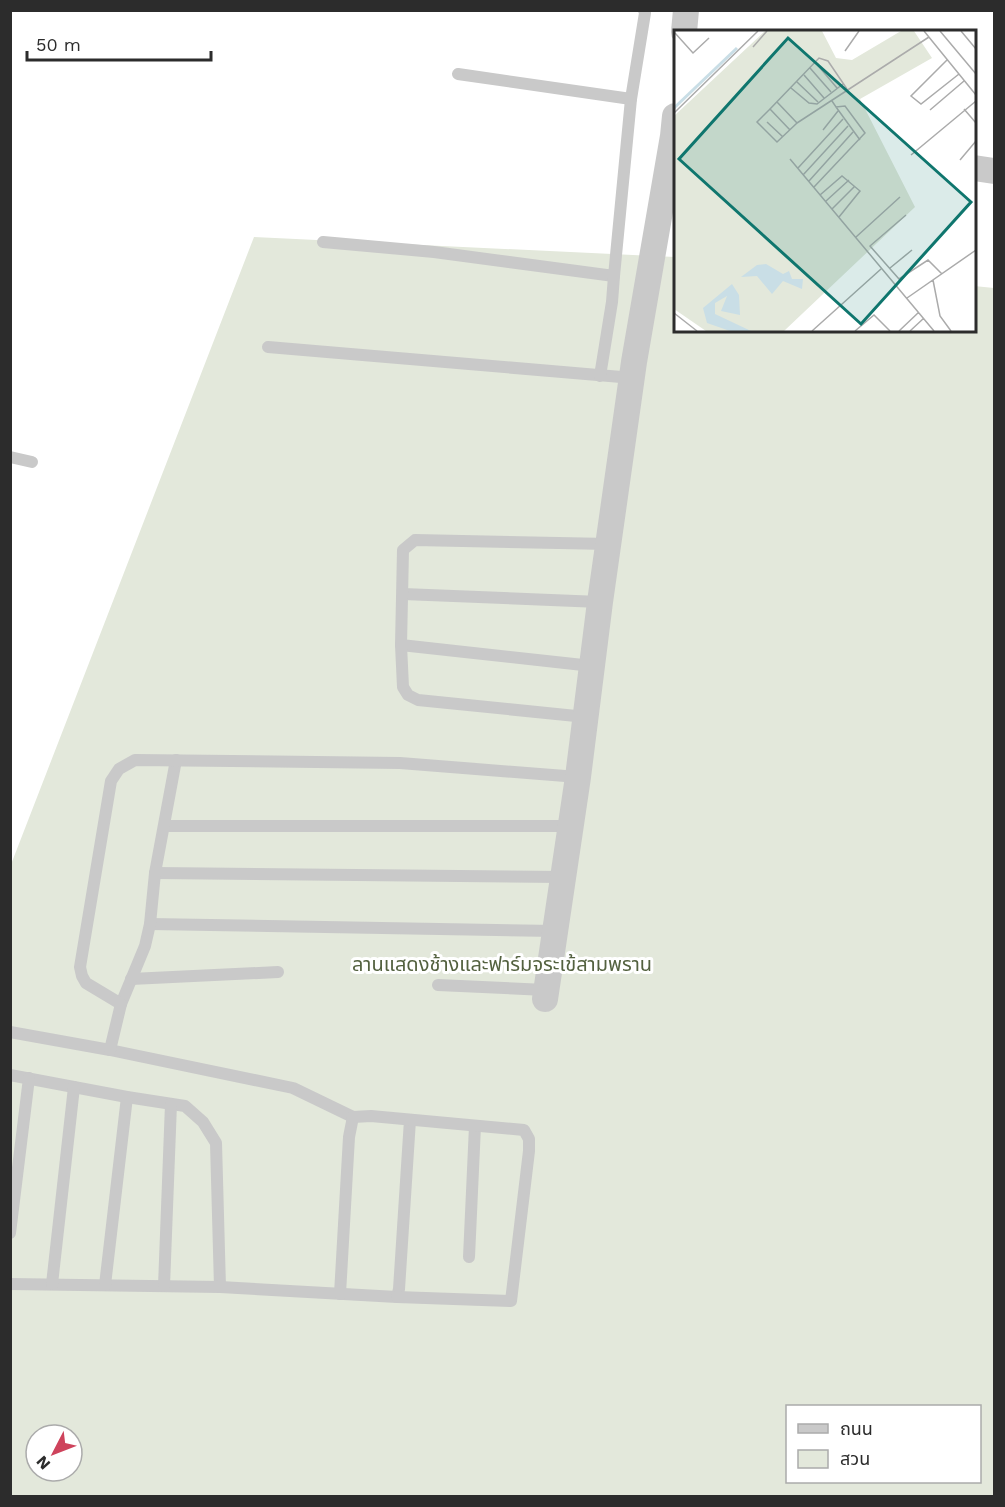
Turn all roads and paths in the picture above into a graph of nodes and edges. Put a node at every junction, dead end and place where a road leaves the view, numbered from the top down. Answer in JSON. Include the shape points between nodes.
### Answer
{"nodes":[{"id":1,"x":644,"y":10,"type":"edge"},
{"id":2,"x":686,"y":10,"type":"edge"},
{"id":3,"x":684,"y":30,"type":"edge"},
{"id":4,"x":458,"y":74,"type":"dead end"},
{"id":5,"x":631,"y":99,"type":"junction"},
{"id":6,"x":674,"y":129,"type":"edge"},
{"id":7,"x":975,"y":168,"type":"edge"},
{"id":8,"x":994,"y":171,"type":"edge"},
{"id":9,"x":324,"y":242,"type":"dead end"},
{"id":10,"x":614,"y":276,"type":"junction"},
{"id":11,"x":268,"y":347,"type":"dead end"},
{"id":12,"x":600,"y":376,"type":"junction"},
{"id":13,"x":633,"y":378,"type":"junction"},
{"id":14,"x":10,"y":457,"type":"edge"},
{"id":15,"x":32,"y":462,"type":"dead end"},
{"id":16,"x":609,"y":544,"type":"junction"},
{"id":17,"x":403,"y":594,"type":"junction"},
{"id":18,"x":600,"y":602,"type":"junction"},
{"id":19,"x":402,"y":645,"type":"junction"},
{"id":20,"x":592,"y":666,"type":"junction"},
{"id":21,"x":586,"y":717,"type":"junction"},
{"id":22,"x":176,"y":760,"type":"junction"},
{"id":23,"x":578,"y":777,"type":"junction"},
{"id":24,"x":165,"y":826,"type":"junction"},
{"id":25,"x":570,"y":826,"type":"junction"},
{"id":26,"x":155,"y":873,"type":"junction"},
{"id":27,"x":563,"y":878,"type":"junction"},
{"id":28,"x":150,"y":924,"type":"junction"},
{"id":29,"x":555,"y":931,"type":"junction"},
{"id":30,"x":278,"y":972,"type":"dead end"},
{"id":31,"x":131,"y":979,"type":"junction"},
{"id":32,"x":438,"y":985,"type":"dead end"},
{"id":33,"x":545,"y":994,"type":"joint"},
{"id":34,"x":120,"y":1004,"type":"junction"},
{"id":35,"x":10,"y":1032,"type":"edge"},
{"id":36,"x":110,"y":1050,"type":"junction"},
{"id":37,"x":10,"y":1075,"type":"edge"},
{"id":38,"x":29,"y":1078,"type":"junction"},
{"id":39,"x":74,"y":1087,"type":"junction"},
{"id":40,"x":127,"y":1097,"type":"junction"},
{"id":41,"x":171,"y":1104,"type":"junction"},
{"id":42,"x":353,"y":1117,"type":"junction"},
{"id":43,"x":410,"y":1120,"type":"junction"},
{"id":44,"x":475,"y":1126,"type":"junction"},
{"id":45,"x":10,"y":1233,"type":"edge"},
{"id":46,"x":469,"y":1257,"type":"dead end"},
{"id":47,"x":10,"y":1284,"type":"edge"},
{"id":48,"x":52,"y":1284,"type":"junction"},
{"id":49,"x":105,"y":1285,"type":"junction"},
{"id":50,"x":164,"y":1286,"type":"junction"},
{"id":51,"x":220,"y":1287,"type":"junction"},
{"id":52,"x":340,"y":1294,"type":"junction"},
{"id":53,"x":397,"y":1297,"type":"junction"}],
"edges":[{"from":1,"to":5,"type":"lane"},
{"from":2,"to":3,"type":"street"},
{"from":4,"to":5,"type":"lane"},
{"from":5,"to":10,"type":"lane"},
{"from":6,"to":13,"type":"street"},
{"from":7,"to":8,"type":"street"},
{"from":9,"to":10,"type":"lane"},
{"from":10,"to":12,"type":"lane"},
{"from":11,"to":12,"type":"lane"},
{"from":12,"to":13,"type":"lane"},
{"from":13,"to":16,"type":"street"},
{"from":14,"to":15,"type":"lane"},
{"from":16,"to":17,"type":"lane","via":[[415,540],[403,550]]},
{"from":16,"to":18,"type":"street"},
{"from":17,"to":18,"type":"lane"},
{"from":17,"to":19,"type":"lane"},
{"from":18,"to":20,"type":"street"},
{"from":19,"to":20,"type":"lane"},
{"from":19,"to":21,"type":"lane","via":[[403,687],[418,700]]},
{"from":20,"to":21,"type":"street"},
{"from":21,"to":23,"type":"street"},
{"from":22,"to":23,"type":"lane","via":[[400,763]]},
{"from":22,"to":24,"type":"lane"},
{"from":22,"to":34,"type":"lane","via":[[135,760],[119,769],[111,781],[80,967],[86,983]]},
{"from":23,"to":25,"type":"street"},
{"from":24,"to":25,"type":"lane"},
{"from":24,"to":26,"type":"lane"},
{"from":25,"to":27,"type":"street"},
{"from":26,"to":27,"type":"lane"},
{"from":26,"to":28,"type":"lane"},
{"from":27,"to":29,"type":"street"},
{"from":28,"to":29,"type":"lane"},
{"from":28,"to":31,"type":"lane"},
{"from":29,"to":33,"type":"street"},
{"from":30,"to":31,"type":"lane"},
{"from":31,"to":34,"type":"lane"},
{"from":32,"to":33,"type":"lane"},
{"from":34,"to":36,"type":"lane"},
{"from":35,"to":36,"type":"lane"},
{"from":36,"to":42,"type":"lane","via":[[293,1088]]},
{"from":37,"to":38,"type":"lane"},
{"from":38,"to":39,"type":"lane"},
{"from":38,"to":45,"type":"lane"},
{"from":39,"to":40,"type":"lane"},
{"from":39,"to":48,"type":"lane"},
{"from":40,"to":41,"type":"lane"},
{"from":40,"to":49,"type":"lane"},
{"from":41,"to":50,"type":"lane"},
{"from":41,"to":51,"type":"lane","via":[[185,1106],[203,1122],[216,1143]]},
{"from":42,"to":43,"type":"lane"},
{"from":42,"to":52,"type":"lane"},
{"from":43,"to":44,"type":"lane"},
{"from":43,"to":53,"type":"lane"},
{"from":44,"to":46,"type":"lane"},
{"from":44,"to":53,"type":"lane","via":[[524,1130],[529,1139],[511,1301]]},
{"from":47,"to":48,"type":"lane"},
{"from":48,"to":49,"type":"lane"},
{"from":49,"to":50,"type":"lane"},
{"from":50,"to":51,"type":"lane"},
{"from":51,"to":52,"type":"lane"},
{"from":52,"to":53,"type":"lane"}]}
